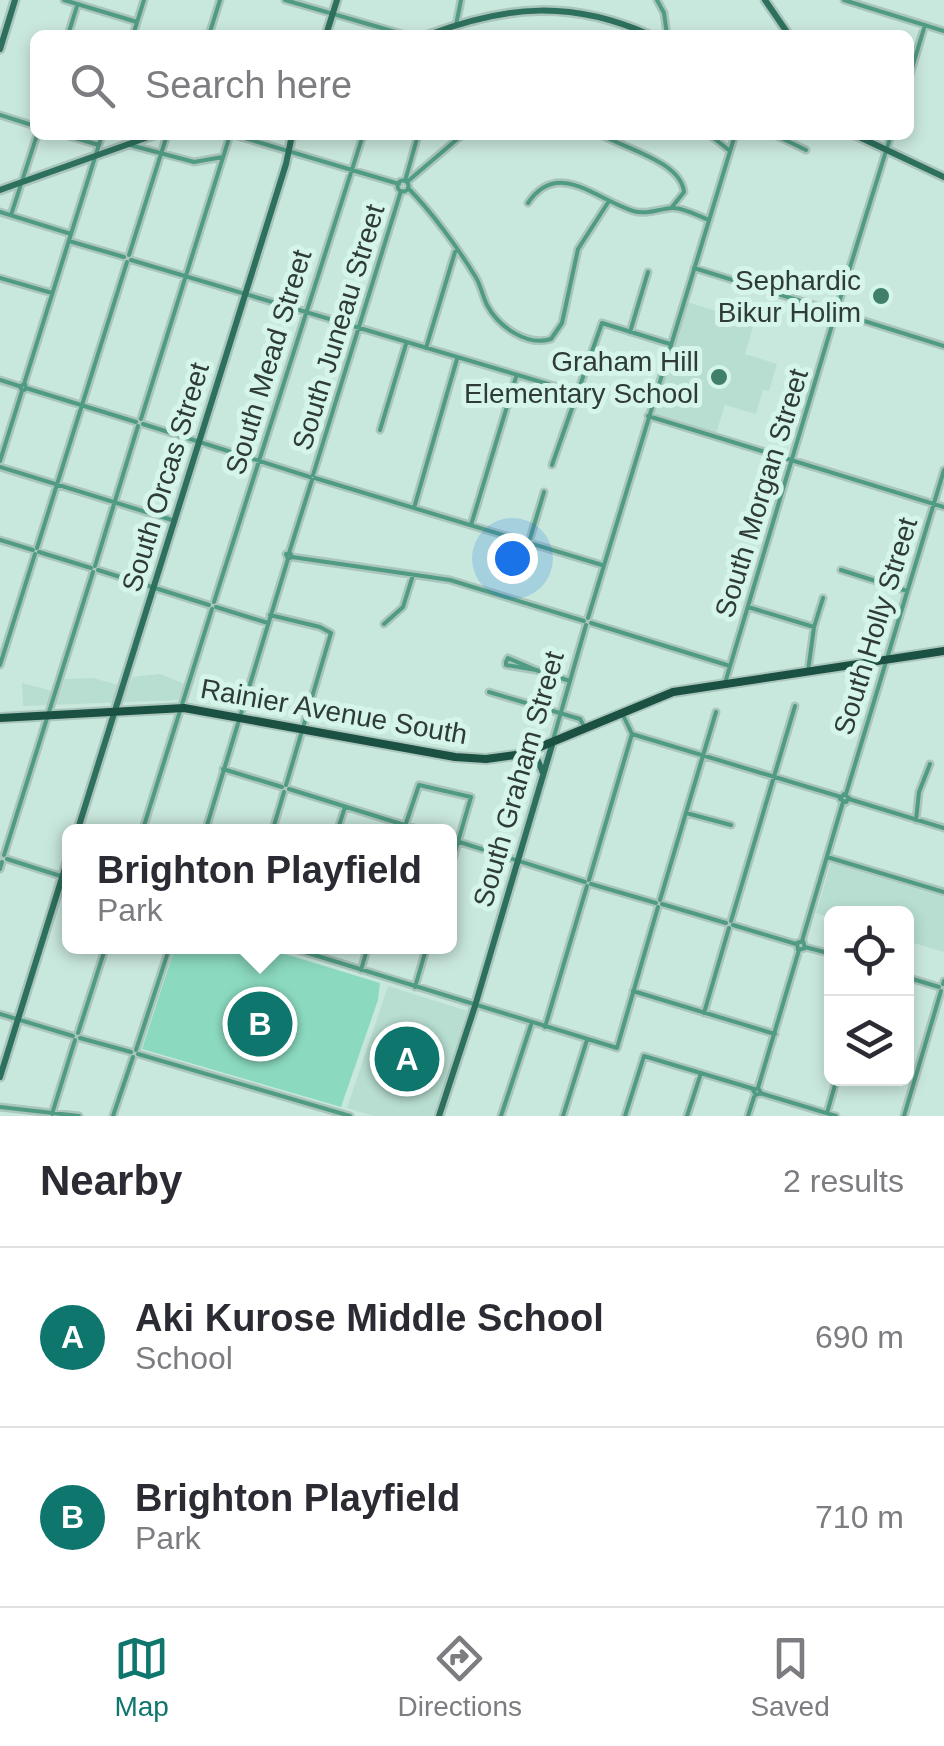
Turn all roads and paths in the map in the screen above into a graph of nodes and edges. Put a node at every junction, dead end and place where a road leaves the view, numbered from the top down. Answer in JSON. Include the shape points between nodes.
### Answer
{"nodes":[{"id":1,"x":16,"y":0,"type":"edge"},
{"id":2,"x":64,"y":0,"type":"edge"},
{"id":3,"x":144,"y":0,"type":"edge"},
{"id":4,"x":220,"y":0,"type":"edge"},
{"id":5,"x":285,"y":0,"type":"edge"},
{"id":6,"x":338,"y":0,"type":"edge"},
{"id":7,"x":460,"y":0,"type":"edge"},
{"id":8,"x":656,"y":0,"type":"edge"},
{"id":9,"x":765,"y":0,"type":"edge"},
{"id":10,"x":844,"y":0,"type":"edge"},
{"id":11,"x":874,"y":0,"type":"edge"},
{"id":12,"x":78,"y":4,"type":"junction"},
{"id":13,"x":872,"y":9,"type":"junction"},
{"id":14,"x":333,"y":14,"type":"junction"},
{"id":15,"x":137,"y":22,"type":"junction"},
{"id":16,"x":456,"y":24,"type":"junction"},
{"id":17,"x":925,"y":25,"type":"junction"},
{"id":18,"x":70,"y":30,"type":"edge"},
{"id":19,"x":135,"y":30,"type":"edge"},
{"id":20,"x":211,"y":30,"type":"edge"},
{"id":21,"x":328,"y":30,"type":"edge"},
{"id":22,"x":389,"y":30,"type":"edge"},
{"id":23,"x":441,"y":30,"type":"edge"},
{"id":24,"x":637,"y":30,"type":"edge"},
{"id":25,"x":666,"y":30,"type":"edge"},
{"id":26,"x":786,"y":30,"type":"edge"},
{"id":27,"x":944,"y":31,"type":"edge"},
{"id":28,"x":0,"y":49,"type":"edge"},
{"id":29,"x":914,"y":61,"type":"edge"},
{"id":30,"x":0,"y":116,"type":"edge"},
{"id":31,"x":30,"y":125,"type":"edge"},
{"id":32,"x":35,"y":140,"type":"edge"},
{"id":33,"x":80,"y":140,"type":"edge"},
{"id":34,"x":101,"y":140,"type":"edge"},
{"id":35,"x":140,"y":140,"type":"edge"},
{"id":36,"x":165,"y":140,"type":"edge"},
{"id":37,"x":230,"y":140,"type":"edge"},
{"id":38,"x":248,"y":140,"type":"edge"},
{"id":39,"x":291,"y":140,"type":"edge"},
{"id":40,"x":361,"y":140,"type":"edge"},
{"id":41,"x":417,"y":140,"type":"edge"},
{"id":42,"x":456,"y":140,"type":"edge"},
{"id":43,"x":612,"y":140,"type":"edge"},
{"id":44,"x":716,"y":140,"type":"edge"},
{"id":45,"x":734,"y":140,"type":"edge"},
{"id":46,"x":785,"y":140,"type":"edge"},
{"id":47,"x":868,"y":140,"type":"edge"},
{"id":48,"x":889,"y":140,"type":"edge"},
{"id":49,"x":128,"y":144,"type":"junction"},
{"id":50,"x":99,"y":146,"type":"junction"},
{"id":51,"x":806,"y":150,"type":"dead end"},
{"id":52,"x":886,"y":150,"type":"junction"},
{"id":53,"x":730,"y":151,"type":"junction"},
{"id":54,"x":288,"y":152,"type":"junction"},
{"id":55,"x":161,"y":154,"type":"junction"},
{"id":56,"x":95,"y":155,"type":"junction"},
{"id":57,"x":223,"y":157,"type":"junction"},
{"id":58,"x":351,"y":170,"type":"junction"},
{"id":59,"x":944,"y":177,"type":"edge"},
{"id":60,"x":22,"y":182,"type":"junction"},
{"id":61,"x":405,"y":184,"type":"junction"},
{"id":62,"x":0,"y":190,"type":"edge"},
{"id":63,"x":609,"y":201,"type":"junction"},
{"id":64,"x":528,"y":204,"type":"dead end"},
{"id":65,"x":672,"y":208,"type":"junction"},
{"id":66,"x":0,"y":212,"type":"edge"},
{"id":67,"x":11,"y":216,"type":"junction"},
{"id":68,"x":710,"y":220,"type":"junction"},
{"id":69,"x":71,"y":234,"type":"junction"},
{"id":70,"x":69,"y":241,"type":"junction"},
{"id":71,"x":456,"y":250,"type":"junction"},
{"id":72,"x":128,"y":259,"type":"junction"},
{"id":73,"x":694,"y":268,"type":"junction"},
{"id":74,"x":648,"y":272,"type":"dead end"},
{"id":75,"x":186,"y":276,"type":"junction"},
{"id":76,"x":0,"y":278,"type":"edge"},
{"id":77,"x":52,"y":293,"type":"junction"},
{"id":78,"x":245,"y":294,"type":"junction"},
{"id":79,"x":305,"y":312,"type":"junction"},
{"id":80,"x":836,"y":312,"type":"junction"},
{"id":81,"x":358,"y":328,"type":"junction"},
{"id":82,"x":630,"y":332,"type":"junction"},
{"id":83,"x":407,"y":342,"type":"junction"},
{"id":84,"x":670,"y":344,"type":"junction"},
{"id":85,"x":944,"y":346,"type":"edge"},
{"id":86,"x":426,"y":348,"type":"junction"},
{"id":87,"x":458,"y":358,"type":"junction"},
{"id":88,"x":516,"y":377,"type":"junction"},
{"id":89,"x":0,"y":380,"type":"edge"},
{"id":90,"x":23,"y":387,"type":"junction"},
{"id":91,"x":575,"y":392,"type":"junction"},
{"id":92,"x":82,"y":405,"type":"junction"},
{"id":93,"x":648,"y":416,"type":"junction"},
{"id":94,"x":140,"y":423,"type":"junction"},
{"id":95,"x":380,"y":430,"type":"dead end"},
{"id":96,"x":199,"y":441,"type":"junction"},
{"id":97,"x":791,"y":460,"type":"junction"},
{"id":98,"x":258,"y":461,"type":"junction"},
{"id":99,"x":0,"y":464,"type":"edge"},
{"id":100,"x":552,"y":465,"type":"dead end"},
{"id":101,"x":944,"y":470,"type":"edge"},
{"id":102,"x":312,"y":478,"type":"junction"},
{"id":103,"x":58,"y":484,"type":"junction"},
{"id":104,"x":544,"y":492,"type":"dead end"},
{"id":105,"x":115,"y":502,"type":"junction"},
{"id":106,"x":933,"y":504,"type":"junction"},
{"id":107,"x":944,"y":507,"type":"edge"},
{"id":108,"x":414,"y":508,"type":"junction"},
{"id":109,"x":174,"y":520,"type":"junction"},
{"id":110,"x":472,"y":525,"type":"junction"},
{"id":111,"x":0,"y":540,"type":"edge"},
{"id":112,"x":529,"y":542,"type":"junction"},
{"id":113,"x":36,"y":551,"type":"junction"},
{"id":114,"x":290,"y":556,"type":"junction"},
{"id":115,"x":604,"y":565,"type":"junction"},
{"id":116,"x":94,"y":569,"type":"junction"},
{"id":117,"x":840,"y":570,"type":"dead end"},
{"id":118,"x":413,"y":575,"type":"junction"},
{"id":119,"x":154,"y":588,"type":"junction"},
{"id":120,"x":907,"y":591,"type":"junction"},
{"id":121,"x":823,"y":598,"type":"dead end"},
{"id":122,"x":213,"y":606,"type":"junction"},
{"id":123,"x":748,"y":607,"type":"junction"},
{"id":124,"x":270,"y":615,"type":"junction"},
{"id":125,"x":588,"y":622,"type":"junction"},
{"id":126,"x":268,"y":623,"type":"junction"},
{"id":127,"x":384,"y":624,"type":"dead end"},
{"id":128,"x":814,"y":627,"type":"junction"},
{"id":129,"x":944,"y":651,"type":"edge"},
{"id":130,"x":887,"y":659,"type":"junction"},
{"id":131,"x":0,"y":665,"type":"edge"},
{"id":132,"x":730,"y":666,"type":"junction"},
{"id":133,"x":536,"y":670,"type":"junction"},
{"id":134,"x":808,"y":671,"type":"junction"},
{"id":135,"x":570,"y":682,"type":"junction"},
{"id":136,"x":725,"y":683,"type":"junction"},
{"id":137,"x":489,"y":692,"type":"dead end"},
{"id":138,"x":794,"y":706,"type":"dead end"},
{"id":139,"x":181,"y":707,"type":"junction"},
{"id":140,"x":115,"y":710,"type":"junction"},
{"id":141,"x":716,"y":712,"type":"dead end"},
{"id":142,"x":622,"y":713,"type":"junction"},
{"id":143,"x":48,"y":714,"type":"junction"},
{"id":144,"x":560,"y":714,"type":"junction"},
{"id":145,"x":239,"y":716,"type":"junction"},
{"id":146,"x":0,"y":718,"type":"edge"},
{"id":147,"x":303,"y":729,"type":"junction"},
{"id":148,"x":586,"y":730,"type":"junction"},
{"id":149,"x":632,"y":734,"type":"junction"},
{"id":150,"x":552,"y":744,"type":"junction"},
{"id":151,"x":526,"y":753,"type":"junction"},
{"id":152,"x":703,"y":755,"type":"junction"},
{"id":153,"x":930,"y":764,"type":"dead end"},
{"id":154,"x":223,"y":769,"type":"junction"},
{"id":155,"x":544,"y":773,"type":"junction"},
{"id":156,"x":774,"y":776,"type":"junction"},
{"id":157,"x":285,"y":788,"type":"junction"},
{"id":158,"x":845,"y":798,"type":"junction"},
{"id":159,"x":345,"y":806,"type":"junction"},
{"id":160,"x":686,"y":813,"type":"junction"},
{"id":161,"x":916,"y":820,"type":"junction"},
{"id":162,"x":79,"y":824,"type":"edge"},
{"id":163,"x":144,"y":824,"type":"edge"},
{"id":164,"x":206,"y":824,"type":"edge"},
{"id":165,"x":274,"y":824,"type":"edge"},
{"id":166,"x":340,"y":824,"type":"edge"},
{"id":167,"x":393,"y":824,"type":"edge"},
{"id":168,"x":405,"y":824,"type":"edge"},
{"id":169,"x":731,"y":825,"type":"dead end"},
{"id":170,"x":944,"y":828,"type":"edge"},
{"id":171,"x":458,"y":842,"type":"junction"},
{"id":172,"x":457,"y":845,"type":"edge"},
{"id":173,"x":827,"y":857,"type":"junction"},
{"id":174,"x":2,"y":860,"type":"edge"},
{"id":175,"x":518,"y":860,"type":"junction"},
{"id":176,"x":62,"y":876,"type":"edge"},
{"id":177,"x":588,"y":883,"type":"junction"},
{"id":178,"x":62,"y":889,"type":"edge"},
{"id":179,"x":944,"y":892,"type":"edge"},
{"id":180,"x":659,"y":904,"type":"junction"},
{"id":181,"x":730,"y":924,"type":"junction"},
{"id":182,"x":801,"y":945,"type":"junction"},
{"id":183,"x":824,"y":952,"type":"edge"},
{"id":184,"x":103,"y":954,"type":"edge"},
{"id":185,"x":167,"y":954,"type":"edge"},
{"id":186,"x":317,"y":954,"type":"edge"},
{"id":187,"x":366,"y":954,"type":"edge"},
{"id":188,"x":424,"y":954,"type":"edge"},
{"id":189,"x":361,"y":970,"type":"junction"},
{"id":190,"x":914,"y":979,"type":"edge"},
{"id":191,"x":943,"y":986,"type":"edge"},
{"id":192,"x":414,"y":987,"type":"junction"},
{"id":193,"x":633,"y":992,"type":"junction"},
{"id":194,"x":475,"y":1006,"type":"junction"},
{"id":195,"x":704,"y":1013,"type":"junction"},
{"id":196,"x":0,"y":1014,"type":"edge"},
{"id":197,"x":18,"y":1019,"type":"junction"},
{"id":198,"x":531,"y":1023,"type":"junction"},
{"id":199,"x":545,"y":1027,"type":"junction"},
{"id":200,"x":774,"y":1034,"type":"junction"},
{"id":201,"x":77,"y":1037,"type":"junction"},
{"id":202,"x":588,"y":1040,"type":"junction"},
{"id":203,"x":135,"y":1053,"type":"junction"},
{"id":204,"x":701,"y":1073,"type":"junction"},
{"id":205,"x":0,"y":1077,"type":"edge"},
{"id":206,"x":836,"y":1086,"type":"edge"},
{"id":207,"x":757,"y":1091,"type":"junction"},
{"id":208,"x":0,"y":1107,"type":"edge"},
{"id":209,"x":52,"y":1114,"type":"junction"},
{"id":210,"x":827,"y":1114,"type":"junction"},
{"id":211,"x":79,"y":1116,"type":"edge"},
{"id":212,"x":113,"y":1116,"type":"edge"},
{"id":213,"x":350,"y":1116,"type":"edge"},
{"id":214,"x":439,"y":1116,"type":"edge"},
{"id":215,"x":502,"y":1116,"type":"edge"},
{"id":216,"x":562,"y":1116,"type":"edge"},
{"id":217,"x":625,"y":1116,"type":"edge"},
{"id":218,"x":687,"y":1116,"type":"edge"},
{"id":219,"x":748,"y":1116,"type":"edge"},
{"id":220,"x":836,"y":1116,"type":"edge"},
{"id":221,"x":904,"y":1116,"type":"edge"}],
"edges":[{"from":1,"to":28,"type":"street"},
{"from":2,"to":12,"type":"street"},
{"from":3,"to":15,"type":"street"},
{"from":4,"to":20,"type":"street"},
{"from":5,"to":14,"type":"street"},
{"from":6,"to":14,"type":"street"},
{"from":7,"to":16,"type":"street"},
{"from":8,"to":25,"type":"street"},
{"from":9,"to":26,"type":"street"},
{"from":10,"to":13,"type":"street"},
{"from":11,"to":13,"type":"street"},
{"from":12,"to":15,"type":"street"},
{"from":12,"to":18,"type":"street"},
{"from":13,"to":17,"type":"street"},
{"from":14,"to":21,"type":"street"},
{"from":14,"to":22,"type":"street"},
{"from":15,"to":19,"type":"street"},
{"from":16,"to":23,"type":"street"},
{"from":16,"to":24,"type":"street","via":[[548,8],[597,14]]},
{"from":17,"to":27,"type":"street"},
{"from":17,"to":29,"type":"street"},
{"from":30,"to":31,"type":"street"},
{"from":32,"to":60,"type":"street"},
{"from":33,"to":50,"type":"street"},
{"from":34,"to":50,"type":"street"},
{"from":35,"to":49,"type":"street"},
{"from":36,"to":55,"type":"street"},
{"from":37,"to":57,"type":"street"},
{"from":38,"to":54,"type":"street"},
{"from":39,"to":54,"type":"street","name":"South Orcas Street"},
{"from":40,"to":58,"type":"street","name":"South Mead Street"},
{"from":41,"to":61,"type":"street","name":"South Juneau Street"},
{"from":42,"to":61,"type":"street"},
{"from":43,"to":65,"type":"street","via":[[674,170],[684,192]]},
{"from":44,"to":53,"type":"street"},
{"from":45,"to":53,"type":"street","name":"South Graham Street"},
{"from":46,"to":51,"type":"street"},
{"from":47,"to":52,"type":"street"},
{"from":48,"to":52,"type":"street","name":"South Morgan Street"},
{"from":49,"to":55,"type":"street"},
{"from":49,"to":56,"type":"street"},
{"from":50,"to":56,"type":"street"},
{"from":52,"to":59,"type":"street"},
{"from":52,"to":80,"type":"street","name":"South Morgan Street"},
{"from":53,"to":68,"type":"street","name":"South Graham Street"},
{"from":54,"to":58,"type":"street"},
{"from":54,"to":78,"type":"street","name":"South Orcas Street"},
{"from":55,"to":57,"type":"street","via":[[194,162]]},
{"from":55,"to":72,"type":"street"},
{"from":56,"to":60,"type":"street"},
{"from":56,"to":69,"type":"street"},
{"from":57,"to":75,"type":"street"},
{"from":58,"to":61,"type":"street"},
{"from":58,"to":79,"type":"street","name":"South Mead Street"},
{"from":60,"to":62,"type":"street"},
{"from":60,"to":67,"type":"street"},
{"from":61,"to":71,"type":"street"},
{"from":61,"to":81,"type":"street","name":"South Juneau Street"},
{"from":63,"to":64,"type":"street","via":[[554,182]]},
{"from":63,"to":65,"type":"street","via":[[642,213]]},
{"from":63,"to":71,"type":"street","via":[[578,249],[556,334],[540,342],[506,328]]},
{"from":65,"to":68,"type":"street"},
{"from":66,"to":67,"type":"street"},
{"from":67,"to":69,"type":"street"},
{"from":68,"to":73,"type":"street","name":"South Graham Street"},
{"from":69,"to":70,"type":"street"},
{"from":70,"to":72,"type":"street"},
{"from":70,"to":77,"type":"street"},
{"from":71,"to":86,"type":"street"},
{"from":72,"to":75,"type":"street"},
{"from":72,"to":92,"type":"street"},
{"from":73,"to":80,"type":"street"},
{"from":73,"to":84,"type":"street","name":"South Graham Street"},
{"from":74,"to":82,"type":"street"},
{"from":75,"to":78,"type":"street"},
{"from":75,"to":94,"type":"street"},
{"from":76,"to":77,"type":"street"},
{"from":77,"to":90,"type":"street"},
{"from":78,"to":79,"type":"street"},
{"from":78,"to":96,"type":"street","name":"South Orcas Street"},
{"from":79,"to":81,"type":"street"},
{"from":79,"to":98,"type":"street","name":"South Mead Street"},
{"from":80,"to":85,"type":"street"},
{"from":80,"to":97,"type":"street","name":"South Morgan Street"},
{"from":81,"to":83,"type":"street"},
{"from":81,"to":102,"type":"street","name":"South Juneau Street"},
{"from":82,"to":84,"type":"street"},
{"from":82,"to":91,"type":"street","via":[[602,323]]},
{"from":83,"to":86,"type":"street"},
{"from":83,"to":95,"type":"street"},
{"from":84,"to":93,"type":"street","name":"South Graham Street"},
{"from":86,"to":87,"type":"street"},
{"from":87,"to":88,"type":"street"},
{"from":87,"to":108,"type":"street"},
{"from":88,"to":91,"type":"street"},
{"from":88,"to":110,"type":"street"},
{"from":89,"to":90,"type":"street"},
{"from":90,"to":92,"type":"street"},
{"from":90,"to":99,"type":"street"},
{"from":91,"to":100,"type":"street"},
{"from":92,"to":94,"type":"street"},
{"from":92,"to":103,"type":"street"},
{"from":93,"to":97,"type":"street"},
{"from":93,"to":115,"type":"street","name":"South Graham Street"},
{"from":94,"to":96,"type":"street"},
{"from":94,"to":105,"type":"street"},
{"from":96,"to":98,"type":"street"},
{"from":96,"to":109,"type":"street","name":"South Orcas Street"},
{"from":97,"to":106,"type":"street"},
{"from":97,"to":123,"type":"street","name":"South Morgan Street"},
{"from":98,"to":102,"type":"street"},
{"from":98,"to":122,"type":"street","name":"South Mead Street"},
{"from":99,"to":103,"type":"street"},
{"from":101,"to":106,"type":"street","name":"South Holly Street"},
{"from":102,"to":108,"type":"street"},
{"from":102,"to":114,"type":"street","name":"South Juneau Street"},
{"from":103,"to":105,"type":"street"},
{"from":103,"to":113,"type":"street"},
{"from":104,"to":112,"type":"street"},
{"from":105,"to":109,"type":"street"},
{"from":105,"to":116,"type":"street"},
{"from":106,"to":107,"type":"street"},
{"from":106,"to":120,"type":"street","name":"South Holly Street"},
{"from":108,"to":110,"type":"street"},
{"from":109,"to":119,"type":"street","name":"South Orcas Street"},
{"from":110,"to":112,"type":"street"},
{"from":111,"to":113,"type":"street"},
{"from":112,"to":115,"type":"street"},
{"from":113,"to":116,"type":"street"},
{"from":113,"to":131,"type":"street"},
{"from":114,"to":118,"type":"street"},
{"from":114,"to":124,"type":"street","name":"South Juneau Street"},
{"from":115,"to":125,"type":"street","name":"South Graham Street"},
{"from":116,"to":119,"type":"street"},
{"from":116,"to":143,"type":"street"},
{"from":117,"to":120,"type":"street"},
{"from":118,"to":125,"type":"street"},
{"from":118,"to":127,"type":"street","via":[[403,608]]},
{"from":119,"to":122,"type":"street"},
{"from":119,"to":140,"type":"street","name":"South Orcas Street"},
{"from":120,"to":130,"type":"street","name":"South Holly Street"},
{"from":121,"to":128,"type":"street"},
{"from":122,"to":126,"type":"street"},
{"from":122,"to":139,"type":"street","name":"South Mead Street"},
{"from":123,"to":128,"type":"street"},
{"from":123,"to":132,"type":"street","name":"South Morgan Street"},
{"from":124,"to":126,"type":"street","name":"South Juneau Street"},
{"from":124,"to":147,"type":"street","via":[[331,634]]},
{"from":125,"to":132,"type":"street"},
{"from":125,"to":135,"type":"street","name":"South Graham Street"},
{"from":126,"to":145,"type":"street","name":"South Juneau Street"},
{"from":128,"to":134,"type":"street"},
{"from":129,"to":130,"type":"main road","name":"Rainier Avenue South"},
{"from":130,"to":134,"type":"main road","name":"Rainier Avenue South"},
{"from":130,"to":158,"type":"street","name":"South Holly Street"},
{"from":132,"to":136,"type":"street","name":"South Morgan Street"},
{"from":133,"to":133,"type":"street","via":[[508,658],[506,662],[506,665]]},
{"from":133,"to":135,"type":"street"},
{"from":134,"to":136,"type":"main road","name":"Rainier Avenue South"},
{"from":135,"to":144,"type":"street","name":"South Graham Street"},
{"from":136,"to":142,"type":"main road","name":"Rainier Avenue South","via":[[661,695]]},
{"from":137,"to":144,"type":"street"},
{"from":138,"to":156,"type":"street"},
{"from":139,"to":140,"type":"main road","name":"Rainier Avenue South"},
{"from":139,"to":145,"type":"main road","name":"Rainier Avenue South"},
{"from":139,"to":163,"type":"street","name":"South Mead Street"},
{"from":140,"to":143,"type":"main road","name":"Rainier Avenue South"},
{"from":140,"to":162,"type":"street","name":"South Orcas Street"},
{"from":141,"to":152,"type":"street"},
{"from":142,"to":148,"type":"main road","name":"Rainier Avenue South"},
{"from":142,"to":149,"type":"street"},
{"from":143,"to":146,"type":"main road","name":"Rainier Avenue South"},
{"from":143,"to":174,"type":"street"},
{"from":144,"to":148,"type":"street","via":[[580,719]]},
{"from":144,"to":150,"type":"street","name":"South Graham Street"},
{"from":145,"to":147,"type":"main road","name":"Rainier Avenue South"},
{"from":145,"to":154,"type":"street","name":"South Juneau Street"},
{"from":147,"to":151,"type":"main road","name":"Rainier Avenue South","via":[[467,758]]},
{"from":147,"to":157,"type":"street"},
{"from":148,"to":150,"type":"main road","name":"Rainier Avenue South"},
{"from":149,"to":152,"type":"street"},
{"from":149,"to":177,"type":"street"},
{"from":150,"to":151,"type":"main road","name":"Rainier Avenue South"},
{"from":150,"to":155,"type":"street","name":"South Graham Street"},
{"from":151,"to":155,"type":"street"},
{"from":152,"to":156,"type":"street"},
{"from":152,"to":160,"type":"street"},
{"from":153,"to":161,"type":"street"},
{"from":154,"to":157,"type":"street"},
{"from":154,"to":164,"type":"street","name":"South Juneau Street"},
{"from":155,"to":175,"type":"street","name":"South Graham Street"},
{"from":156,"to":158,"type":"street"},
{"from":156,"to":181,"type":"street"},
{"from":157,"to":159,"type":"street"},
{"from":157,"to":165,"type":"street"},
{"from":158,"to":161,"type":"street"},
{"from":158,"to":173,"type":"street","name":"South Holly Street"},
{"from":159,"to":166,"type":"street"},
{"from":159,"to":167,"type":"street"},
{"from":160,"to":169,"type":"street"},
{"from":160,"to":180,"type":"street"},
{"from":161,"to":170,"type":"street"},
{"from":168,"to":171,"type":"street","via":[[421,784],[472,797]]},
{"from":171,"to":172,"type":"street"},
{"from":171,"to":175,"type":"street"},
{"from":173,"to":179,"type":"street"},
{"from":173,"to":182,"type":"street","name":"South Holly Street"},
{"from":174,"to":176,"type":"street"},
{"from":175,"to":177,"type":"street"},
{"from":175,"to":194,"type":"street","name":"South Graham Street"},
{"from":177,"to":180,"type":"street"},
{"from":177,"to":199,"type":"street"},
{"from":178,"to":197,"type":"street"},
{"from":180,"to":181,"type":"street"},
{"from":180,"to":193,"type":"street"},
{"from":181,"to":182,"type":"street"},
{"from":181,"to":195,"type":"street"},
{"from":182,"to":183,"type":"street"},
{"from":182,"to":200,"type":"street","name":"South Holly Street"},
{"from":184,"to":201,"type":"street"},
{"from":185,"to":203,"type":"street"},
{"from":186,"to":189,"type":"street"},
{"from":187,"to":189,"type":"street"},
{"from":188,"to":192,"type":"street"},
{"from":189,"to":192,"type":"street"},
{"from":190,"to":191,"type":"street"},
{"from":191,"to":221,"type":"street"},
{"from":192,"to":194,"type":"street"},
{"from":193,"to":195,"type":"street"},
{"from":193,"to":202,"type":"street","via":[[617,1048]]},
{"from":194,"to":198,"type":"street"},
{"from":194,"to":214,"type":"street","name":"South Graham Street"},
{"from":195,"to":200,"type":"street"},
{"from":196,"to":197,"type":"street"},
{"from":197,"to":201,"type":"street"},
{"from":197,"to":205,"type":"street"},
{"from":198,"to":199,"type":"street"},
{"from":198,"to":215,"type":"street"},
{"from":199,"to":202,"type":"street"},
{"from":200,"to":207,"type":"street","name":"South Holly Street"},
{"from":201,"to":203,"type":"street"},
{"from":201,"to":209,"type":"street"},
{"from":202,"to":216,"type":"street"},
{"from":203,"to":212,"type":"street"},
{"from":203,"to":213,"type":"street"},
{"from":204,"to":207,"type":"street"},
{"from":204,"to":217,"type":"street","via":[[644,1056]]},
{"from":204,"to":218,"type":"street"},
{"from":206,"to":210,"type":"street"},
{"from":207,"to":210,"type":"street"},
{"from":207,"to":219,"type":"street","name":"South Holly Street"},
{"from":208,"to":209,"type":"street"},
{"from":209,"to":211,"type":"street"},
{"from":210,"to":220,"type":"street"}]}
